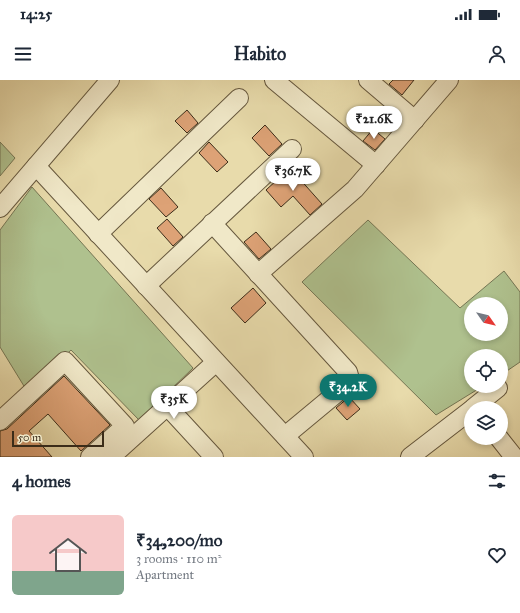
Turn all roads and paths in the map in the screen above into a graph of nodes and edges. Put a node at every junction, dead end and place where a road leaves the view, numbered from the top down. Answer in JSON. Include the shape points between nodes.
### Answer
{"nodes":[{"id":1,"x":110,"y":80,"type":"edge"},
{"id":2,"x":274,"y":80,"type":"edge"},
{"id":3,"x":368,"y":80,"type":"edge"},
{"id":4,"x":449,"y":80,"type":"edge"},
{"id":5,"x":239,"y":98,"type":"dead end"},
{"id":6,"x":415,"y":120,"type":"junction"},
{"id":7,"x":292,"y":149,"type":"dead end"},
{"id":8,"x":376,"y":165,"type":"junction"},
{"id":9,"x":36,"y":166,"type":"junction"},
{"id":10,"x":0,"y":208,"type":"edge"},
{"id":11,"x":212,"y":224,"type":"junction"},
{"id":12,"x":98,"y":234,"type":"junction"},
{"id":13,"x":258,"y":274,"type":"junction"},
{"id":14,"x":146,"y":286,"type":"junction"},
{"id":15,"x":216,"y":362,"type":"junction"},
{"id":16,"x":492,"y":393,"type":"edge"},
{"id":17,"x":482,"y":401,"type":"edge"},
{"id":18,"x":167,"y":406,"type":"junction"},
{"id":19,"x":464,"y":415,"type":"edge"},
{"id":20,"x":0,"y":421,"type":"edge"},
{"id":21,"x":285,"y":436,"type":"junction"},
{"id":22,"x":505,"y":445,"type":"edge"},
{"id":23,"x":412,"y":456,"type":"edge"},
{"id":24,"x":90,"y":457,"type":"edge"},
{"id":25,"x":111,"y":457,"type":"edge"},
{"id":26,"x":214,"y":457,"type":"edge"},
{"id":27,"x":304,"y":457,"type":"edge"},
{"id":28,"x":514,"y":457,"type":"edge"}],
"edges":[{"from":1,"to":9,"type":"street"},
{"from":2,"to":8,"type":"street"},
{"from":3,"to":6,"type":"street"},
{"from":4,"to":6,"type":"street"},
{"from":5,"to":12,"type":"street"},
{"from":6,"to":8,"type":"street"},
{"from":7,"to":11,"type":"street"},
{"from":8,"to":13,"type":"street","via":[[356,189]]},
{"from":9,"to":10,"type":"street"},
{"from":9,"to":12,"type":"street"},
{"from":11,"to":13,"type":"street"},
{"from":11,"to":14,"type":"street"},
{"from":12,"to":14,"type":"street"},
{"from":13,"to":21,"type":"street","via":[[348,372],[350,379],[350,382]]},
{"from":14,"to":15,"type":"street"},
{"from":15,"to":18,"type":"street"},
{"from":15,"to":21,"type":"street"},
{"from":16,"to":17,"type":"street"},
{"from":18,"to":25,"type":"street"},
{"from":18,"to":26,"type":"street"},
{"from":19,"to":23,"type":"street"},
{"from":20,"to":24,"type":"street","via":[[65,361],[125,426]]},
{"from":21,"to":27,"type":"street"},
{"from":22,"to":28,"type":"street"}]}
